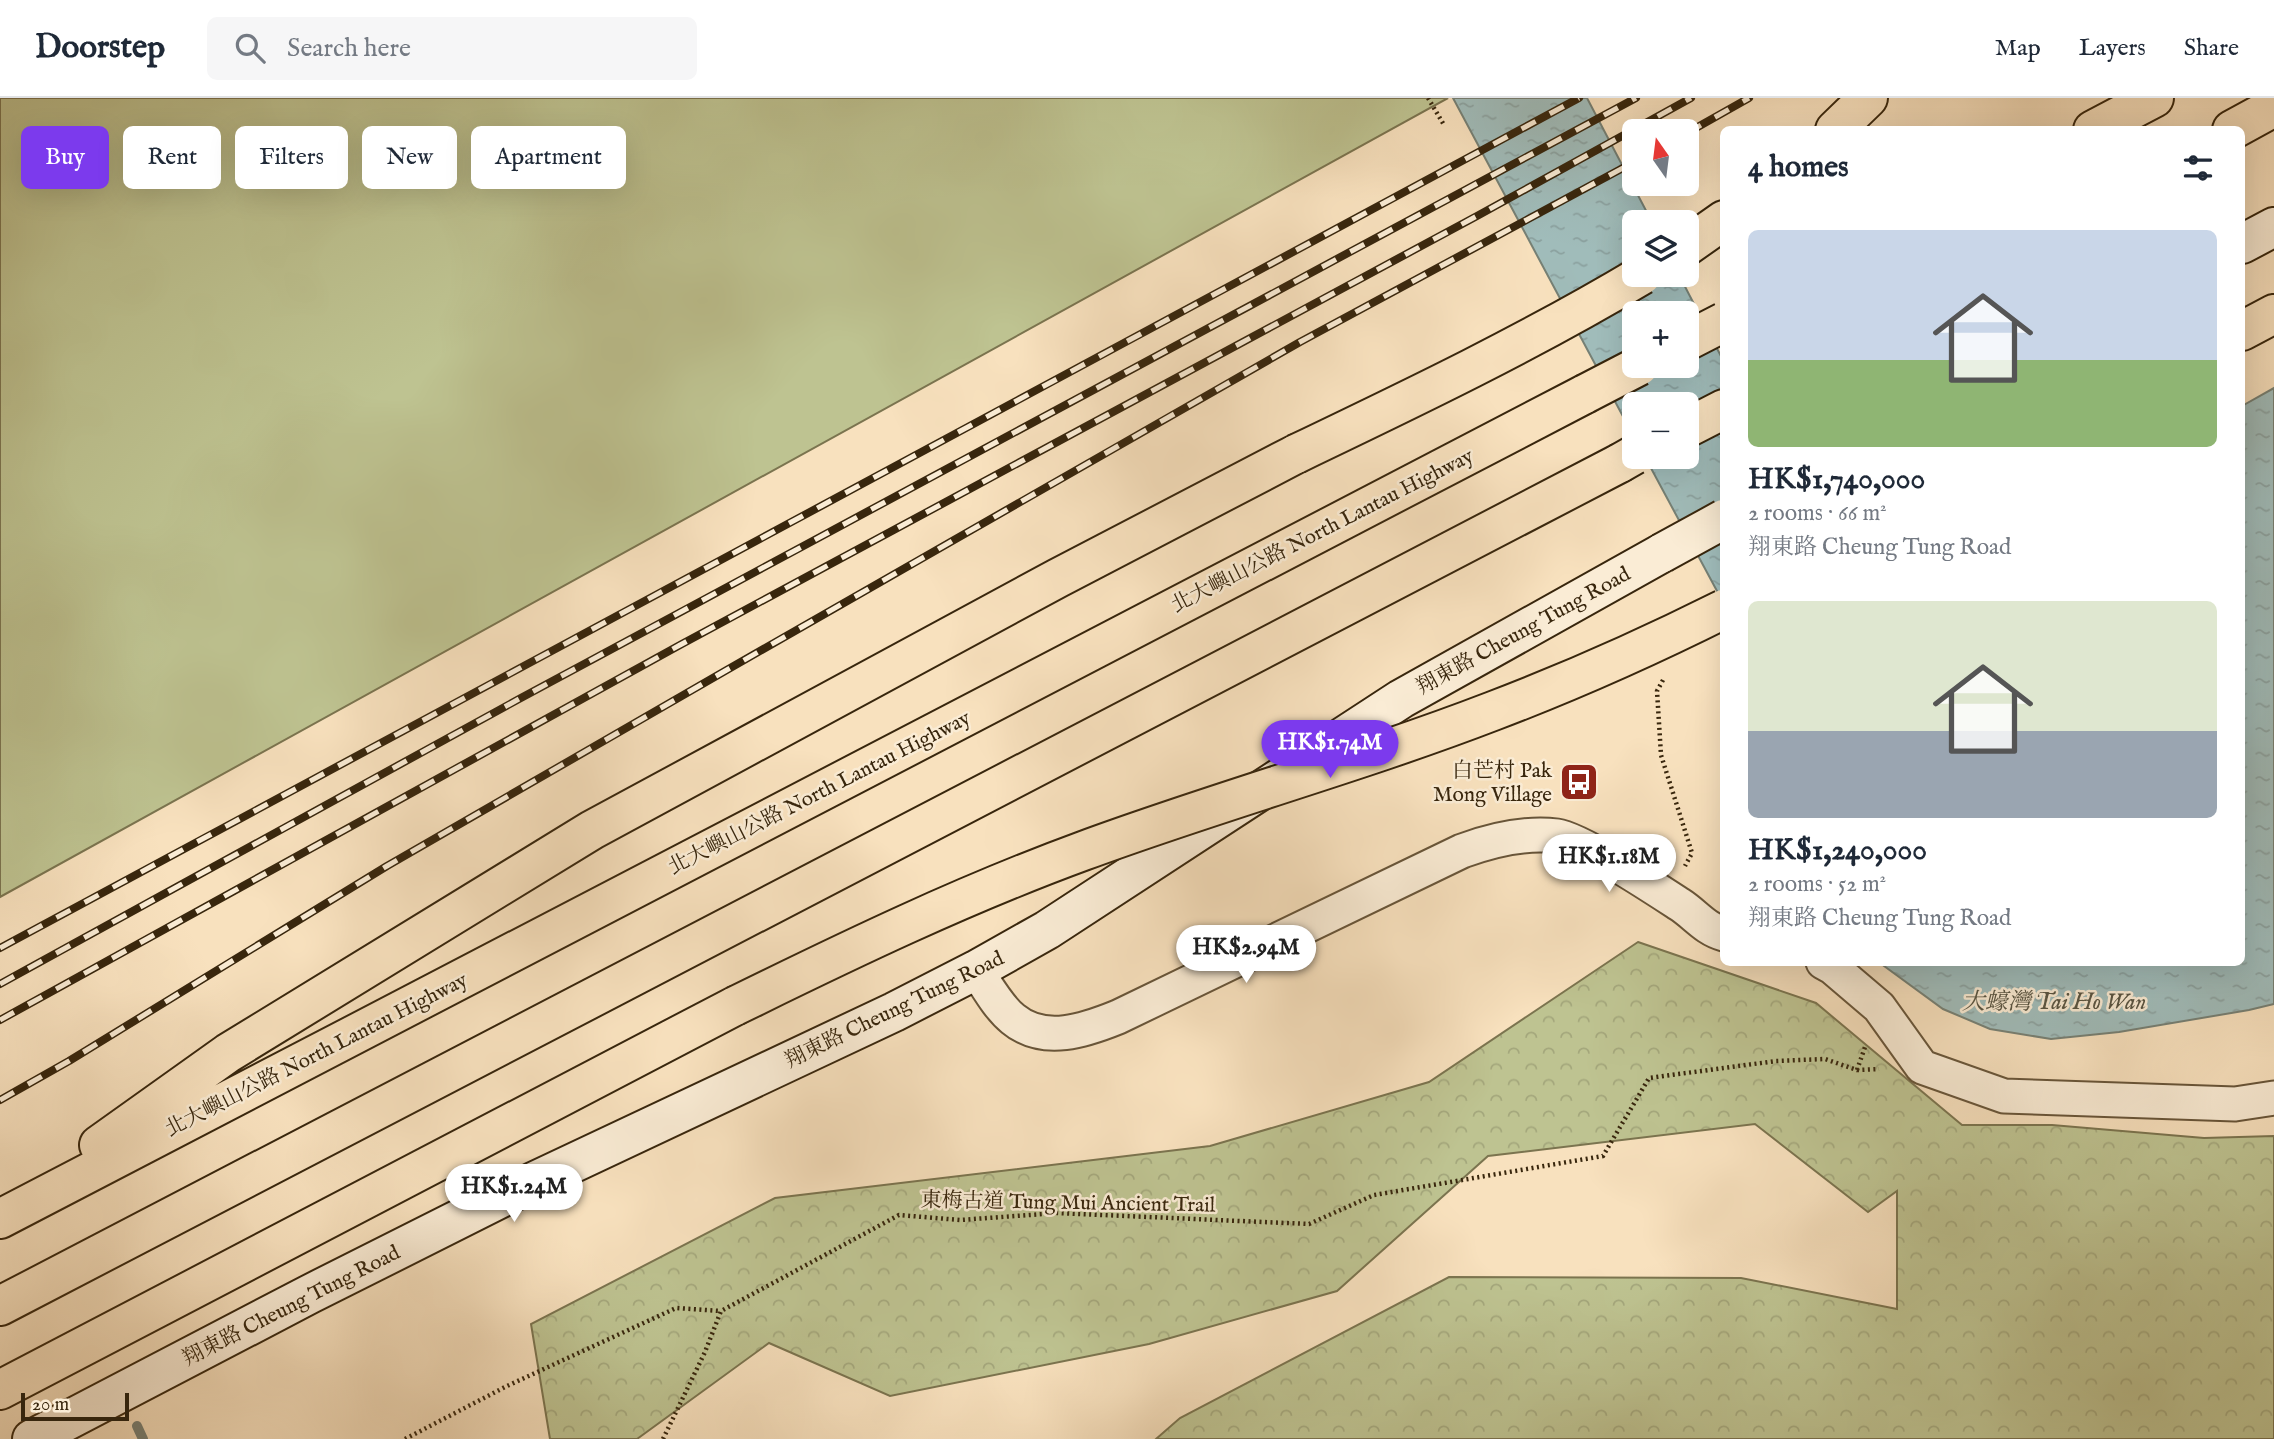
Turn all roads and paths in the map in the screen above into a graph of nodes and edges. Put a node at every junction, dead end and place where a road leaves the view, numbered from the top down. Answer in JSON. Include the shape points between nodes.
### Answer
{"nodes":[{"id":1,"x":1429,"y":98,"type":"edge"},
{"id":2,"x":1868,"y":98,"type":"edge"},
{"id":3,"x":2154,"y":98,"type":"edge"},
{"id":4,"x":2274,"y":107,"type":"edge"},
{"id":5,"x":1444,"y":125,"type":"dead end"},
{"id":6,"x":1839,"y":126,"type":"edge"},
{"id":7,"x":2101,"y":126,"type":"edge"},
{"id":8,"x":2239,"y":126,"type":"edge"},
{"id":9,"x":1720,"y":223,"type":"edge"},
{"id":10,"x":2274,"y":227,"type":"edge"},
{"id":11,"x":1699,"y":238,"type":"edge"},
{"id":12,"x":2245,"y":242,"type":"edge"},
{"id":13,"x":1622,"y":286,"type":"edge"},
{"id":14,"x":2274,"y":314,"type":"edge"},
{"id":15,"x":1720,"y":324,"type":"edge"},
{"id":16,"x":2245,"y":329,"type":"edge"},
{"id":17,"x":1699,"y":335,"type":"edge"},
{"id":18,"x":1622,"y":375,"type":"edge"},
{"id":19,"x":1720,"y":410,"type":"edge"},
{"id":20,"x":1699,"y":422,"type":"edge"},
{"id":21,"x":1622,"y":462,"type":"edge"},
{"id":22,"x":1720,"y":521,"type":"edge"},
{"id":23,"x":1720,"y":611,"type":"edge"},
{"id":24,"x":1667,"y":670,"type":"dead end"},
{"id":25,"x":1683,"y":869,"type":"dead end"},
{"id":26,"x":1720,"y":933,"type":"edge"},
{"id":27,"x":1830,"y":966,"type":"edge"},
{"id":28,"x":976,"y":970,"type":"junction"},
{"id":29,"x":1857,"y":1070,"type":"dead end"},
{"id":30,"x":2274,"y":1098,"type":"edge"},
{"id":31,"x":0,"y":1217,"type":"edge"},
{"id":32,"x":0,"y":1306,"type":"edge"},
{"id":33,"x":721,"y":1311,"type":"junction"},
{"id":34,"x":0,"y":1391,"type":"edge"},
{"id":35,"x":32,"y":1439,"type":"edge"},
{"id":36,"x":405,"y":1439,"type":"edge"},
{"id":37,"x":663,"y":1439,"type":"edge"}],
"edges":[{"from":1,"to":5,"type":"path"},
{"from":2,"to":6,"type":"highway"},
{"from":3,"to":7,"type":"highway"},
{"from":4,"to":8,"type":"highway"},
{"from":9,"to":11,"type":"highway"},
{"from":10,"to":12,"type":"main road"},
{"from":13,"to":31,"type":"highway","bridge":true,"via":[[1462,374],[1058,578],[592,830],[228,1053]]},
{"from":14,"to":16,"type":"highway"},
{"from":15,"to":17,"type":"highway","bridge":true},
{"from":18,"to":31,"type":"highway","name":"北大嶼山公路 North Lantau Highway","bridge":true},
{"from":19,"to":20,"type":"highway"},
{"from":21,"to":32,"type":"highway"},
{"from":22,"to":28,"type":"main road","name":"翔東路 Cheung Tung Road","bridge":true,"via":[[1401,699],[1046,930]]},
{"from":23,"to":34,"type":"highway","bridge":true,"via":[[1599,668],[1492,711],[1008,879],[909,923],[735,1006]]},
{"from":24,"to":25,"type":"path","via":[[1657,691],[1661,755],[1692,853]]},
{"from":26,"to":28,"type":"street","via":[[1589,850],[1559,836],[1520,836],[1462,851],[1118,1017],[1073,1032],[1031,1030],[1013,1019]]},
{"from":27,"to":30,"type":"street","via":[[1879,1007],[1922,1067],[2004,1096],[2235,1104]]},
{"from":28,"to":35,"type":"main road","name":"翔東路 Cheung Tung Road","via":[[521,1188]]},
{"from":29,"to":33,"type":"path","name":"東梅古道 Tung Mui Ancient Trail","via":[[1825,1059],[1649,1078],[1603,1156],[1374,1195],[1309,1224],[1057,1213],[960,1220],[900,1214]]},
{"from":33,"to":36,"type":"path","via":[[676,1308]]},
{"from":33,"to":37,"type":"path"}]}
